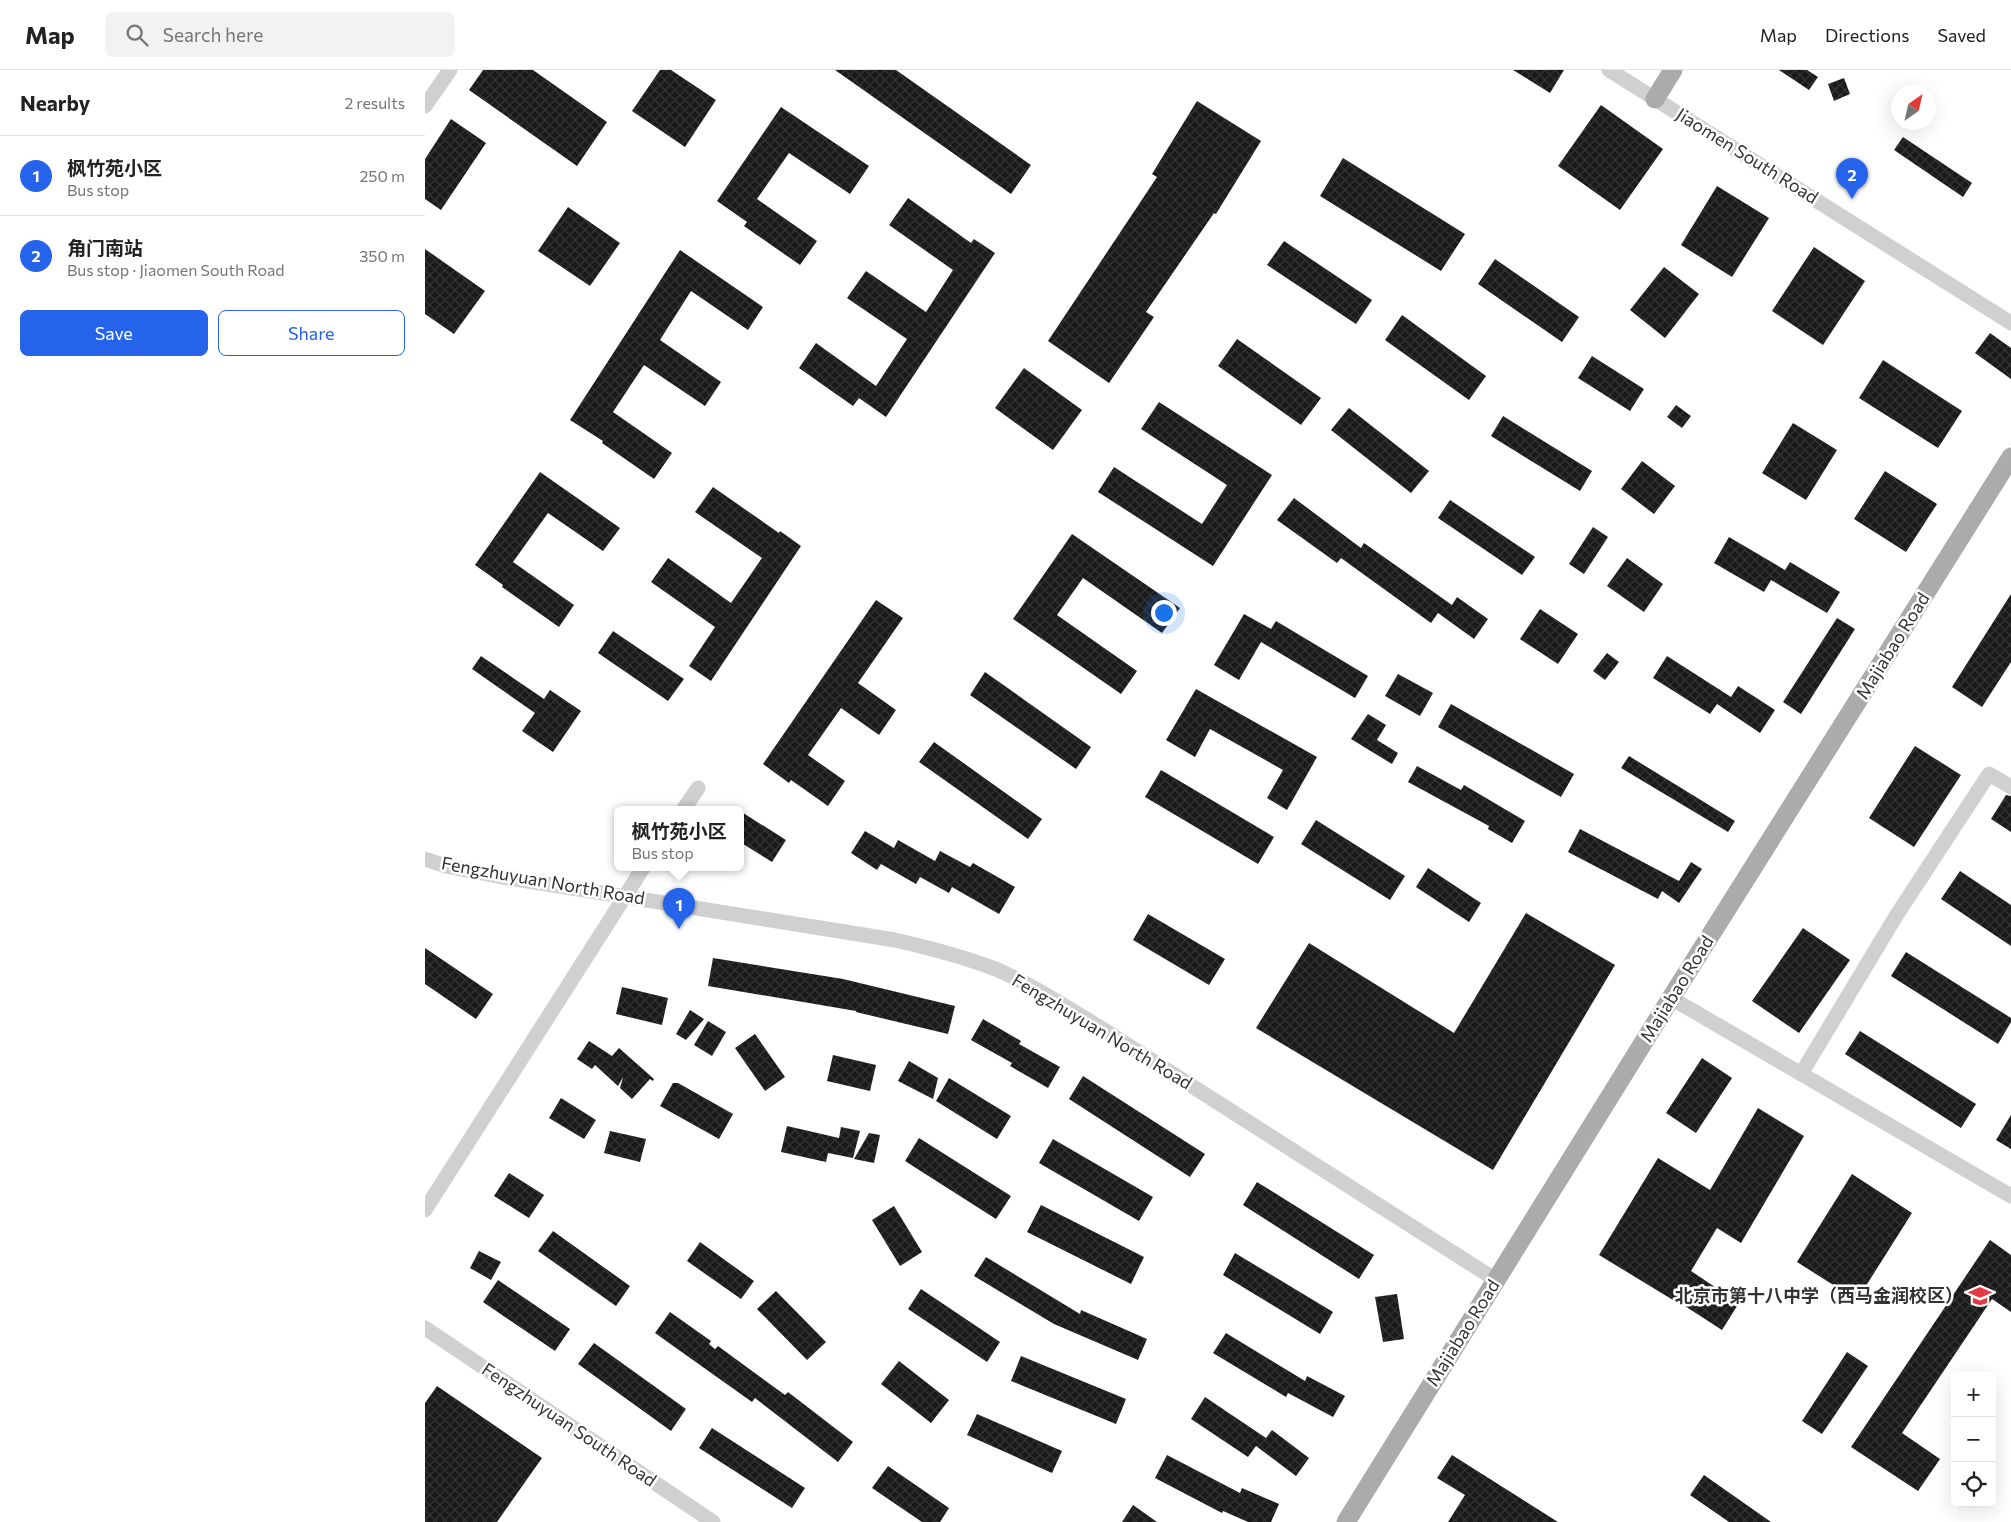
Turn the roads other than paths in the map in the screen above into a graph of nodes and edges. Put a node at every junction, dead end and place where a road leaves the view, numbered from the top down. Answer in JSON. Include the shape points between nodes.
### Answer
{"nodes":[{"id":1,"x":451,"y":70,"type":"edge"},
{"id":2,"x":1609,"y":70,"type":"edge"},
{"id":3,"x":1673,"y":70,"type":"edge"},
{"id":4,"x":1655,"y":99,"type":"junction"},
{"id":5,"x":425,"y":106,"type":"edge"},
{"id":6,"x":2011,"y":322,"type":"edge"},
{"id":7,"x":2011,"y":458,"type":"edge"},
{"id":8,"x":2011,"y":787,"type":"edge"},
{"id":9,"x":698,"y":788,"type":"dead end"},
{"id":10,"x":686,"y":806,"type":"edge"},
{"id":11,"x":425,"y":859,"type":"edge"},
{"id":12,"x":641,"y":871,"type":"edge"},
{"id":13,"x":624,"y":896,"type":"junction"},
{"id":14,"x":1671,"y":998,"type":"junction"},
{"id":15,"x":1801,"y":1074,"type":"junction"},
{"id":16,"x":2011,"y":1196,"type":"edge"},
{"id":17,"x":425,"y":1210,"type":"edge"},
{"id":18,"x":1496,"y":1280,"type":"junction"},
{"id":19,"x":425,"y":1328,"type":"edge"},
{"id":20,"x":713,"y":1522,"type":"edge"},
{"id":21,"x":1346,"y":1522,"type":"edge"}],
"edges":[{"from":1,"to":5,"type":"street"},
{"from":2,"to":4,"type":"street","name":"Jiaomen South Road"},
{"from":3,"to":4,"type":"main road"},
{"from":4,"to":6,"type":"street","name":"Jiaomen South Road"},
{"from":7,"to":14,"type":"main road","name":"Majiabao Road"},
{"from":8,"to":15,"type":"street","via":[[1989,774],[1895,916]]},
{"from":9,"to":10,"type":"street"},
{"from":11,"to":13,"type":"street","name":"Fengzhuyuan North Road","via":[[502,877]]},
{"from":12,"to":13,"type":"street"},
{"from":13,"to":17,"type":"street"},
{"from":13,"to":18,"type":"street","name":"Fengzhuyuan North Road","via":[[895,940],[949,953],[998,971],[1052,998],[1101,1028]]},
{"from":14,"to":15,"type":"street"},
{"from":14,"to":18,"type":"main road","name":"Majiabao Road"},
{"from":15,"to":16,"type":"street"},
{"from":18,"to":21,"type":"main road","name":"Majiabao Road"},
{"from":19,"to":20,"type":"street","name":"Fengzhuyuan South Road"}]}
